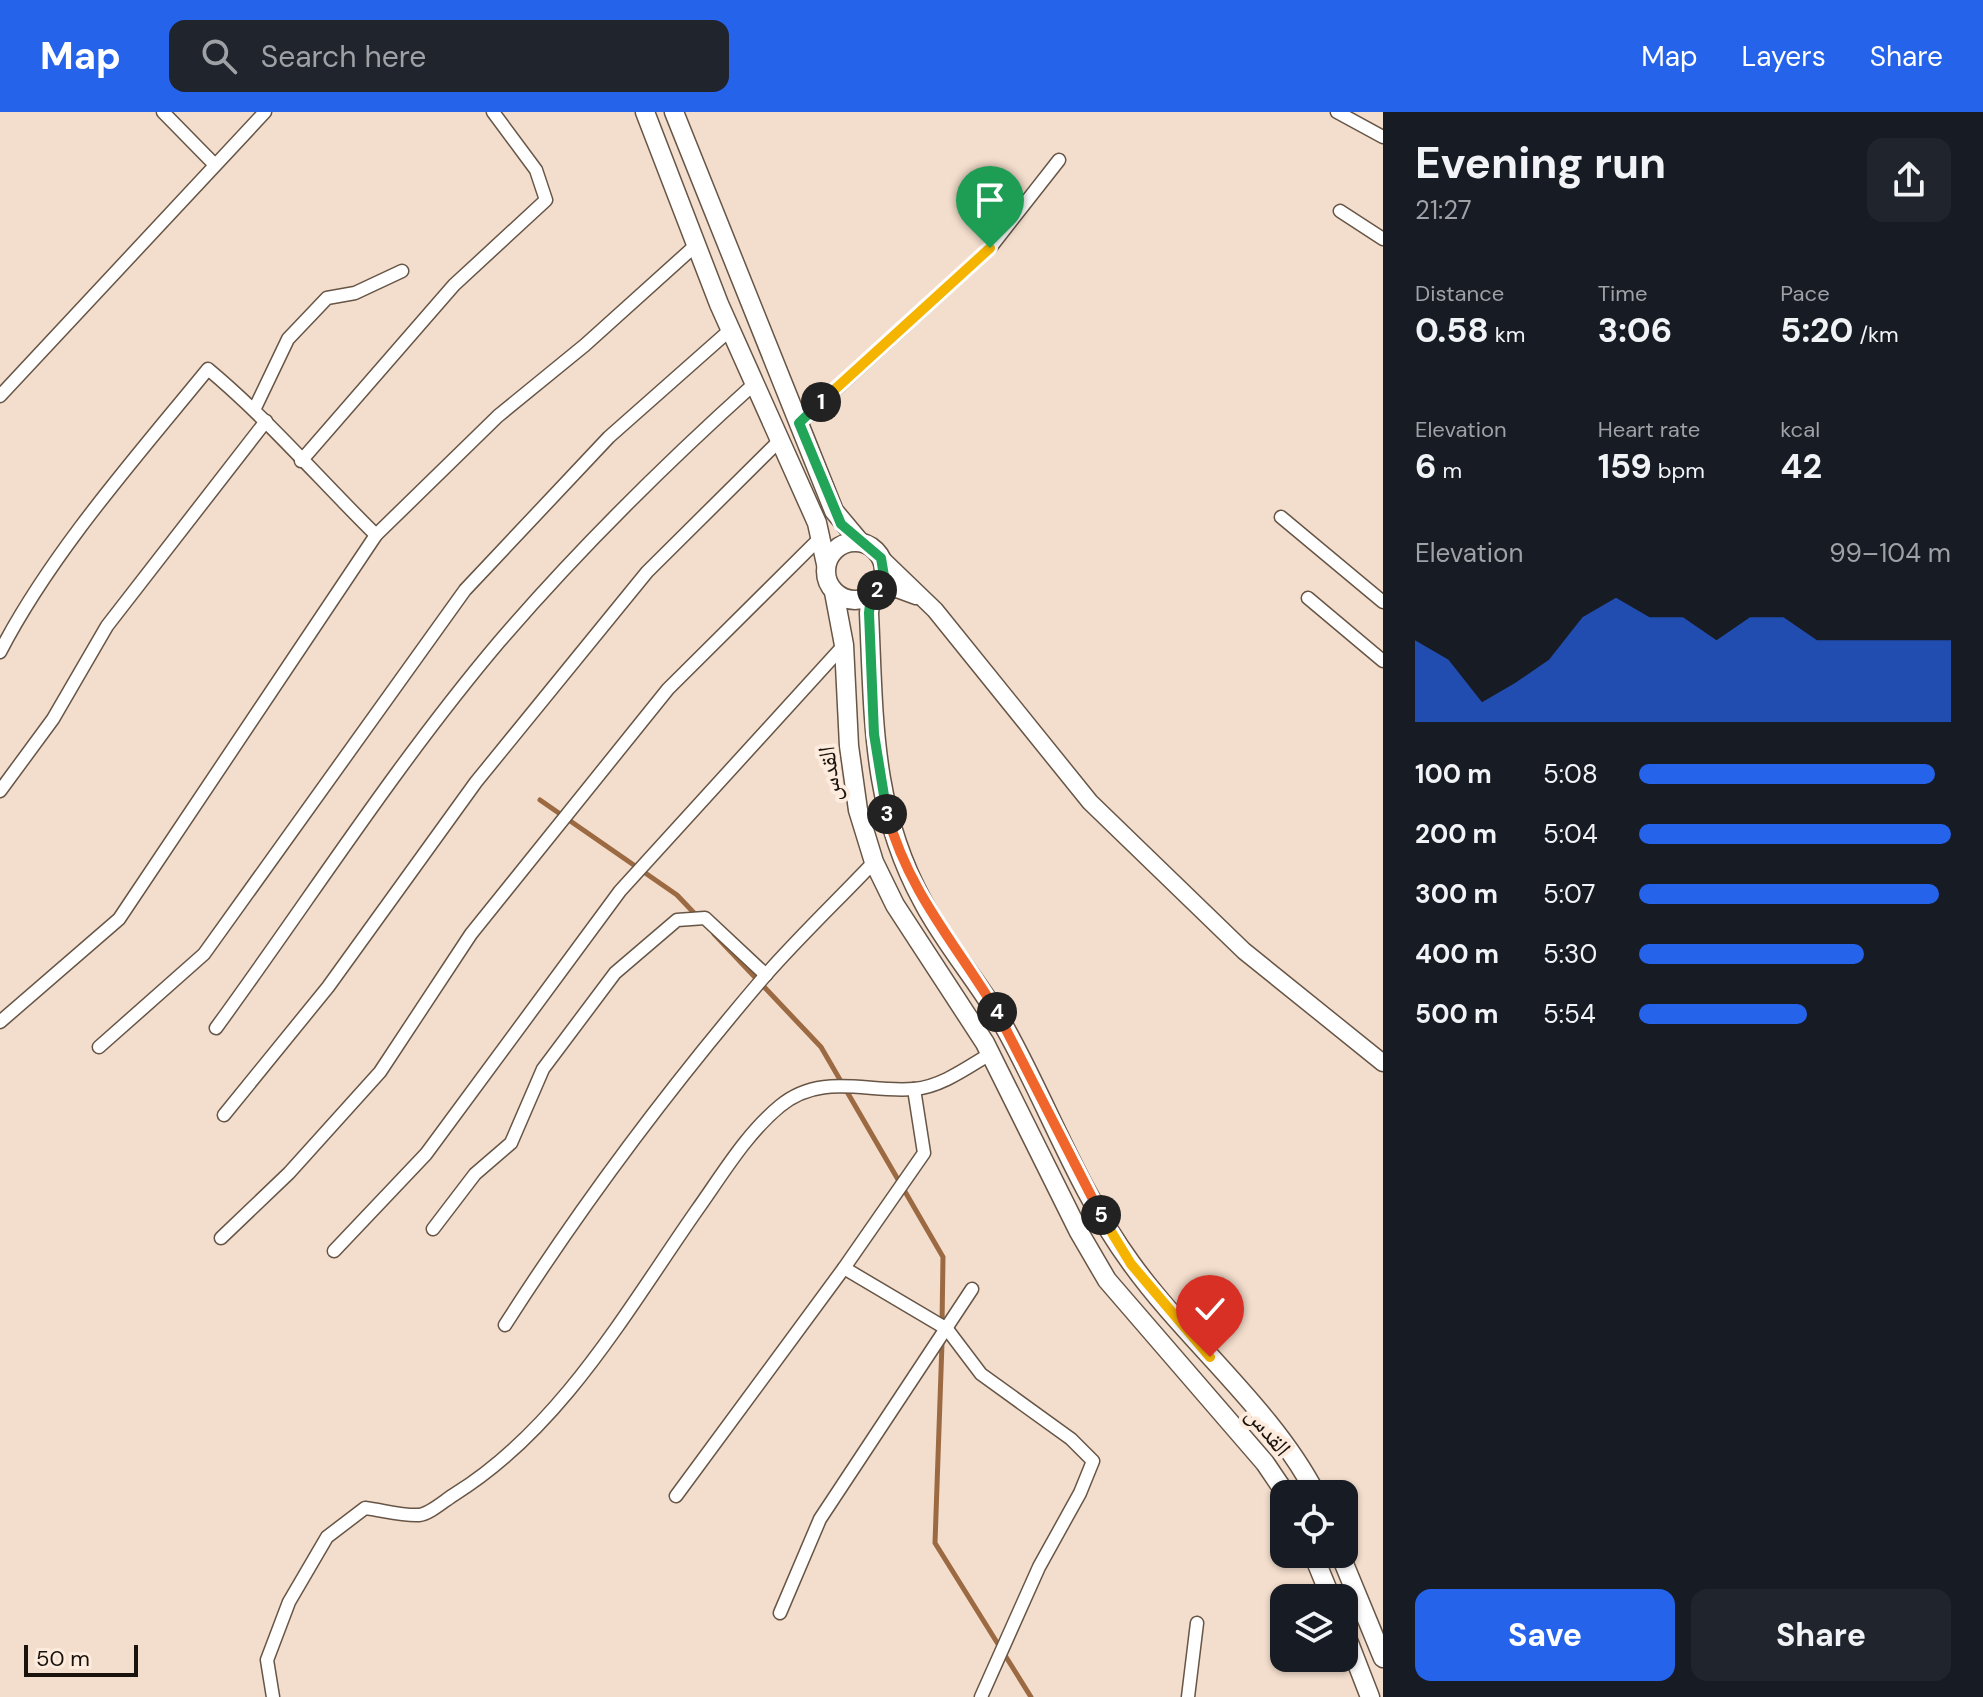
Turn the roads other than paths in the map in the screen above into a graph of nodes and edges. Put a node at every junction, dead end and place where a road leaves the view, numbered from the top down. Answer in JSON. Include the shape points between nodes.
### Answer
{"nodes":[{"id":1,"x":163,"y":112,"type":"edge"},
{"id":2,"x":265,"y":112,"type":"edge"},
{"id":3,"x":493,"y":112,"type":"edge"},
{"id":4,"x":645,"y":112,"type":"edge"},
{"id":5,"x":674,"y":112,"type":"edge"},
{"id":6,"x":1337,"y":112,"type":"edge"},
{"id":7,"x":1383,"y":137,"type":"edge"},
{"id":8,"x":1059,"y":160,"type":"dead end"},
{"id":9,"x":215,"y":165,"type":"junction"},
{"id":10,"x":1340,"y":211,"type":"dead end"},
{"id":11,"x":1383,"y":239,"type":"edge"},
{"id":12,"x":696,"y":245,"type":"junction"},
{"id":13,"x":402,"y":271,"type":"dead end"},
{"id":14,"x":730,"y":330,"type":"junction"},
{"id":15,"x":754,"y":384,"type":"junction"},
{"id":16,"x":0,"y":396,"type":"edge"},
{"id":17,"x":255,"y":408,"type":"junction"},
{"id":18,"x":266,"y":421,"type":"junction"},
{"id":19,"x":799,"y":423,"type":"junction"},
{"id":20,"x":780,"y":440,"type":"junction"},
{"id":21,"x":301,"y":461,"type":"junction"},
{"id":22,"x":1281,"y":517,"type":"dead end"},
{"id":23,"x":376,"y":535,"type":"junction"},
{"id":24,"x":822,"y":536,"type":"junction"},
{"id":25,"x":860,"y":542,"type":"junction"},
{"id":26,"x":881,"y":558,"type":"junction"},
{"id":27,"x":826,"y":564,"type":"junction"},
{"id":28,"x":834,"y":592,"type":"junction"},
{"id":29,"x":873,"y":594,"type":"junction"},
{"id":30,"x":1308,"y":598,"type":"dead end"},
{"id":31,"x":924,"y":600,"type":"junction"},
{"id":32,"x":1383,"y":602,"type":"edge"},
{"id":33,"x":844,"y":645,"type":"junction"},
{"id":34,"x":0,"y":652,"type":"edge"},
{"id":35,"x":1383,"y":661,"type":"edge"},
{"id":36,"x":0,"y":791,"type":"edge"},
{"id":37,"x":874,"y":862,"type":"junction"},
{"id":38,"x":766,"y":975,"type":"junction"},
{"id":39,"x":0,"y":1022,"type":"edge"},
{"id":40,"x":216,"y":1028,"type":"dead end"},
{"id":41,"x":99,"y":1047,"type":"dead end"},
{"id":42,"x":990,"y":1054,"type":"junction"},
{"id":43,"x":1383,"y":1063,"type":"edge"},
{"id":44,"x":914,"y":1089,"type":"junction"},
{"id":45,"x":224,"y":1115,"type":"dead end"},
{"id":46,"x":433,"y":1229,"type":"dead end"},
{"id":47,"x":221,"y":1238,"type":"dead end"},
{"id":48,"x":334,"y":1251,"type":"dead end"},
{"id":49,"x":844,"y":1268,"type":"junction"},
{"id":50,"x":972,"y":1289,"type":"dead end"},
{"id":51,"x":505,"y":1325,"type":"dead end"},
{"id":52,"x":947,"y":1329,"type":"junction"},
{"id":53,"x":1276,"y":1480,"type":"edge"},
{"id":54,"x":1307,"y":1480,"type":"edge"},
{"id":55,"x":676,"y":1496,"type":"dead end"},
{"id":56,"x":1346,"y":1568,"type":"edge"},
{"id":57,"x":780,"y":1613,"type":"dead end"},
{"id":58,"x":1197,"y":1623,"type":"dead end"},
{"id":59,"x":1383,"y":1658,"type":"edge"},
{"id":60,"x":1358,"y":1666,"type":"edge"},
{"id":61,"x":273,"y":1697,"type":"edge"},
{"id":62,"x":981,"y":1697,"type":"edge"},
{"id":63,"x":1188,"y":1697,"type":"edge"},
{"id":64,"x":1370,"y":1697,"type":"edge"}],
"edges":[{"from":1,"to":9,"type":"street"},
{"from":2,"to":9,"type":"street"},
{"from":3,"to":21,"type":"street","via":[[536,170],[546,200],[454,285]]},
{"from":4,"to":12,"type":"main road"},
{"from":5,"to":19,"type":"main road"},
{"from":6,"to":7,"type":"street"},
{"from":8,"to":19,"type":"street","via":[[990,248]]},
{"from":9,"to":16,"type":"street"},
{"from":10,"to":11,"type":"street"},
{"from":12,"to":14,"type":"main road"},
{"from":12,"to":23,"type":"street","via":[[498,416]]},
{"from":13,"to":17,"type":"street","via":[[355,293],[327,298],[288,339]]},
{"from":14,"to":15,"type":"main road"},
{"from":14,"to":41,"type":"street","via":[[609,437],[465,590],[204,954]]},
{"from":15,"to":20,"type":"main road"},
{"from":15,"to":40,"type":"street","via":[[659,470],[500,642],[390,782]]},
{"from":17,"to":18,"type":"street"},
{"from":17,"to":34,"type":"street","via":[[208,369],[22,609]]},
{"from":18,"to":21,"type":"street"},
{"from":18,"to":36,"type":"street","via":[[107,626],[53,719]]},
{"from":19,"to":25,"type":"main road","via":[[834,511]]},
{"from":20,"to":24,"type":"main road"},
{"from":20,"to":45,"type":"street","via":[[647,572],[476,782],[328,987]]},
{"from":21,"to":23,"type":"street"},
{"from":22,"to":32,"type":"street"},
{"from":23,"to":39,"type":"street","via":[[119,919]]},
{"from":24,"to":27,"type":"main road"},
{"from":24,"to":47,"type":"street","via":[[668,689],[471,934],[380,1072],[289,1173]]},
{"from":25,"to":26,"type":"main road"},
{"from":25,"to":27,"type":"main road","via":[[841,545]]},
{"from":26,"to":29,"type":"main road","via":[[884,576]]},
{"from":26,"to":31,"type":"street"},
{"from":27,"to":28,"type":"main road"},
{"from":28,"to":29,"type":"main road","via":[[849,600]]},
{"from":28,"to":33,"type":"main road","name":"القدس"},
{"from":29,"to":31,"type":"street","via":[[897,589]]},
{"from":29,"to":54,"type":"main road","name":"القدس","via":[[869,613],[880,788],[908,873],[1011,1037],[1115,1240]]},
{"from":30,"to":35,"type":"street"},
{"from":31,"to":43,"type":"street","via":[[1090,802],[1244,951]]},
{"from":33,"to":37,"type":"main road","name":"القدس","via":[[852,781]]},
{"from":33,"to":48,"type":"street","via":[[620,891],[426,1154]]},
{"from":37,"to":38,"type":"street"},
{"from":37,"to":42,"type":"main road","name":"القدس","via":[[895,905]]},
{"from":38,"to":46,"type":"street","via":[[705,918],[677,920],[615,973],[543,1069],[511,1143],[475,1174]]},
{"from":38,"to":51,"type":"street","via":[[566,1229]]},
{"from":42,"to":44,"type":"street","via":[[943,1081]]},
{"from":42,"to":53,"type":"main road","name":"القدس","via":[[1107,1280]]},
{"from":44,"to":49,"type":"street","via":[[924,1153]]},
{"from":44,"to":61,"type":"street","via":[[824,1087],[800,1093],[764,1121],[553,1410],[497,1464],[421,1515],[365,1508],[327,1537],[289,1602],[267,1660]]},
{"from":49,"to":52,"type":"street"},
{"from":49,"to":55,"type":"street"},
{"from":50,"to":52,"type":"street"},
{"from":52,"to":57,"type":"street","via":[[820,1519]]},
{"from":52,"to":62,"type":"street","via":[[981,1374],[1093,1461]]},
{"from":56,"to":59,"type":"main road"},
{"from":58,"to":63,"type":"street"},
{"from":60,"to":64,"type":"main road"}]}
